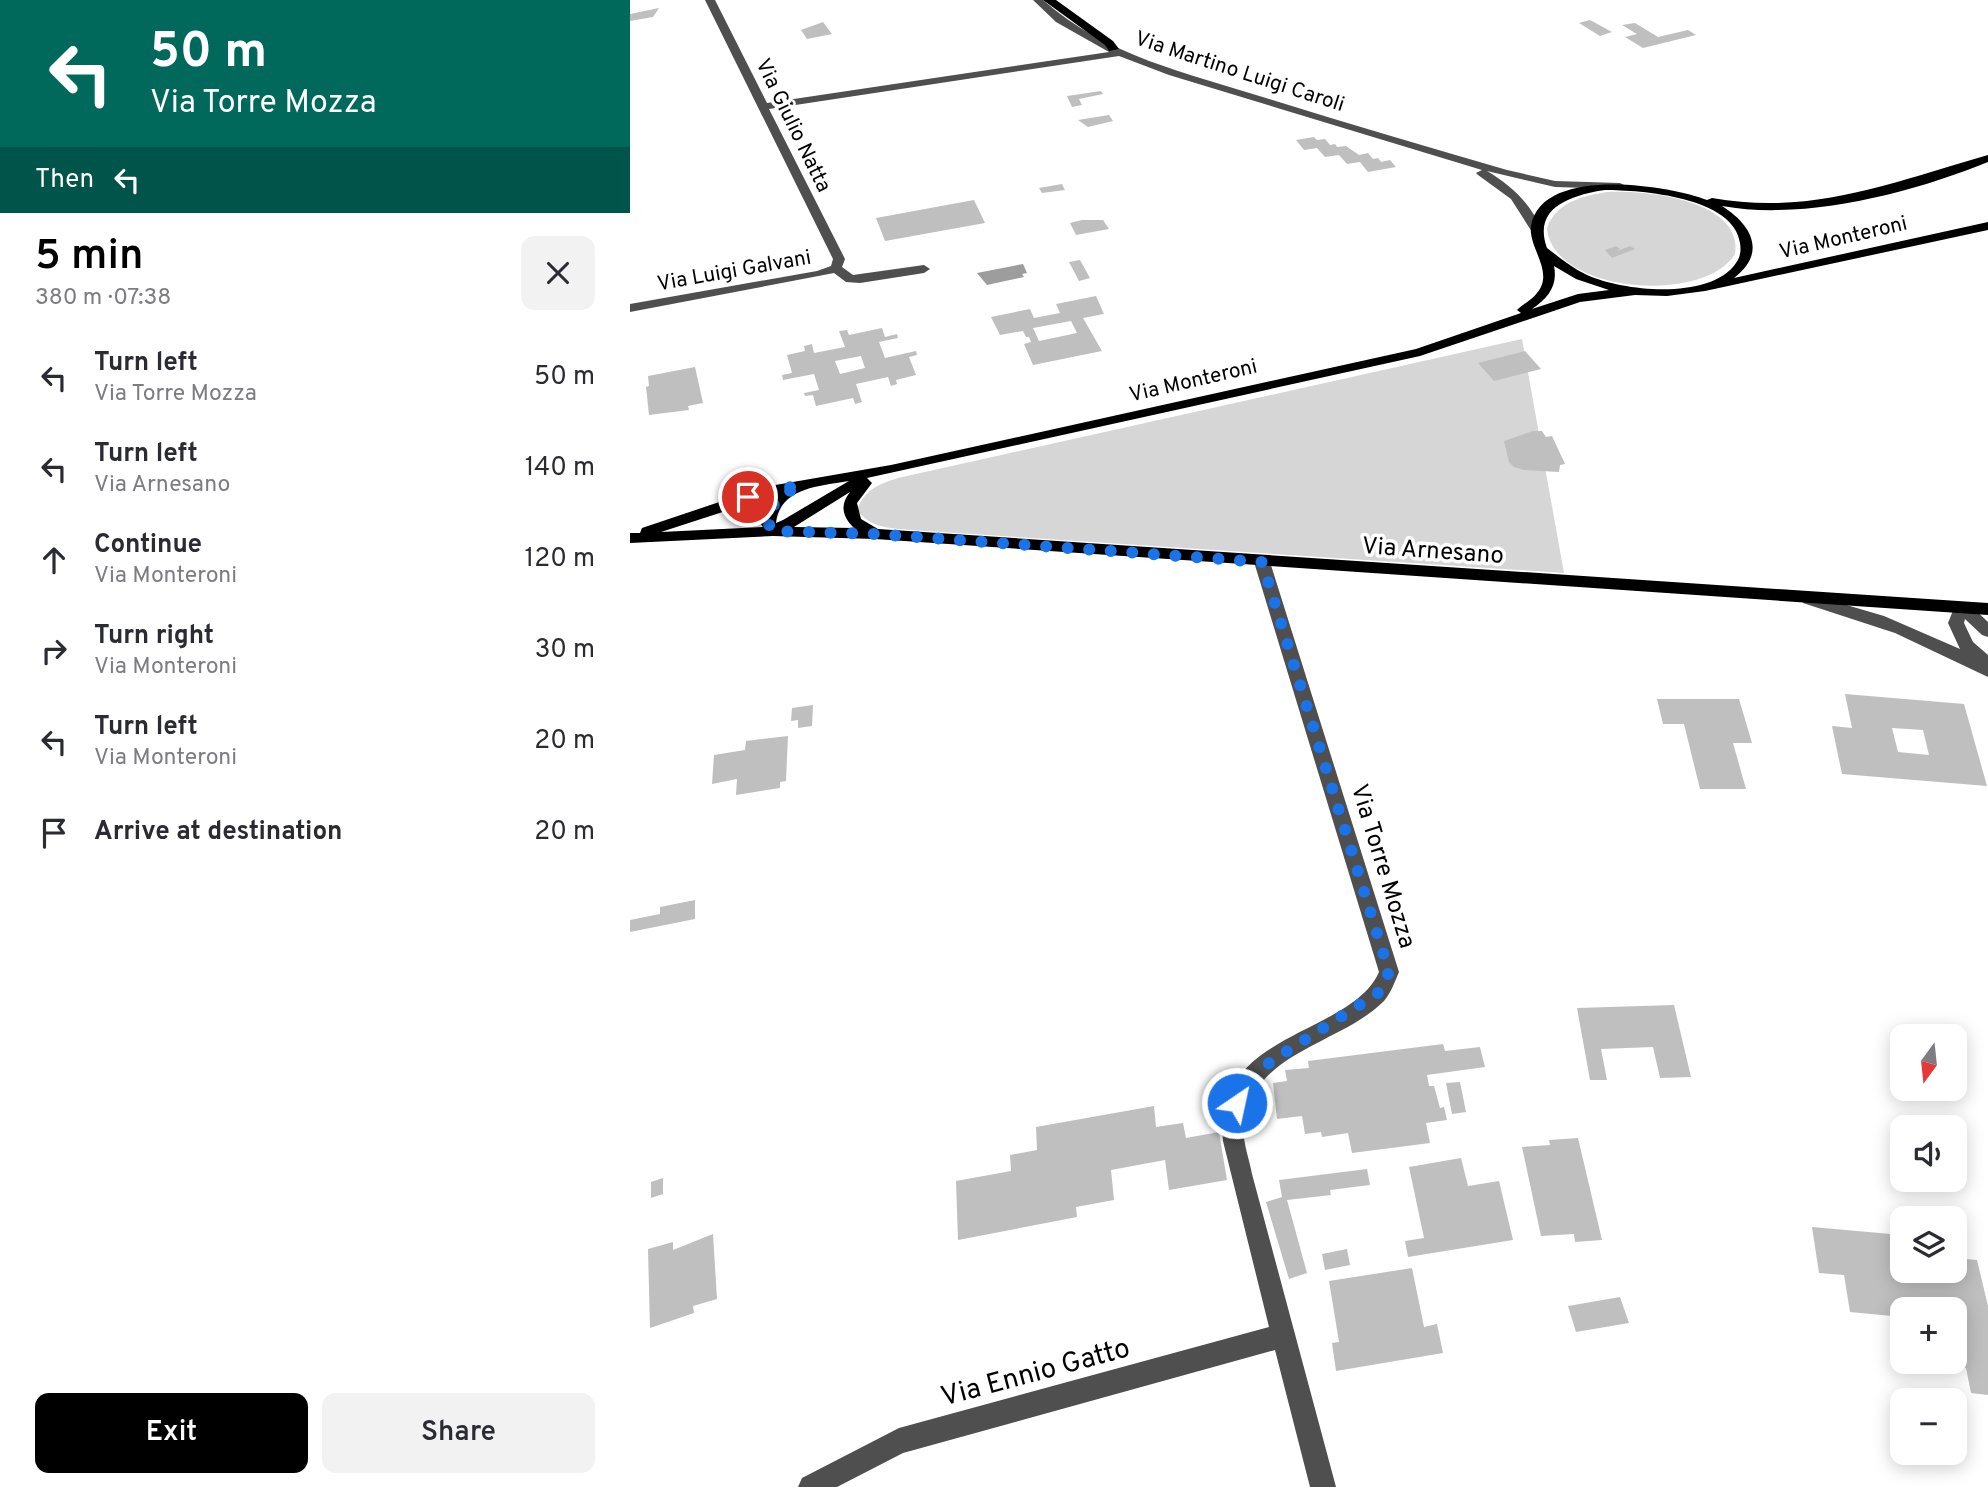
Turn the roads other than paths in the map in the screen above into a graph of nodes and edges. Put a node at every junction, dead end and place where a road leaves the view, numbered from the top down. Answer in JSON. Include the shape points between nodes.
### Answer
{"nodes":[{"id":1,"x":710,"y":0,"type":"edge"},
{"id":2,"x":1038,"y":0,"type":"edge"},
{"id":3,"x":1049,"y":0,"type":"edge"},
{"id":4,"x":1118,"y":51,"type":"junction"},
{"id":5,"x":762,"y":107,"type":"junction"},
{"id":6,"x":1440,"y":155,"type":"junction"},
{"id":7,"x":1988,"y":158,"type":"edge"},
{"id":8,"x":1627,"y":186,"type":"junction"},
{"id":9,"x":1682,"y":194,"type":"junction"},
{"id":10,"x":1988,"y":226,"type":"edge"},
{"id":11,"x":1536,"y":230,"type":"junction"},
{"id":12,"x":1544,"y":251,"type":"junction"},
{"id":13,"x":835,"y":268,"type":"junction"},
{"id":14,"x":924,"y":269,"type":"dead end"},
{"id":15,"x":1707,"y":286,"type":"junction"},
{"id":16,"x":1635,"y":291,"type":"junction"},
{"id":17,"x":630,"y":308,"type":"edge"},
{"id":18,"x":1503,"y":325,"type":"junction"},
{"id":19,"x":891,"y":469,"type":"junction"},
{"id":20,"x":875,"y":476,"type":"junction"},
{"id":21,"x":800,"y":485,"type":"junction"},
{"id":22,"x":773,"y":531,"type":"junction"},
{"id":23,"x":875,"y":534,"type":"junction"},
{"id":24,"x":630,"y":537,"type":"edge"},
{"id":25,"x":1262,"y":562,"type":"junction"},
{"id":26,"x":1799,"y":596,"type":"junction"},
{"id":27,"x":1962,"y":607,"type":"junction"},
{"id":28,"x":1988,"y":609,"type":"edge"},
{"id":29,"x":1988,"y":631,"type":"edge"},
{"id":30,"x":1988,"y":665,"type":"edge"},
{"id":31,"x":1988,"y":671,"type":"edge"},
{"id":32,"x":1284,"y":1335,"type":"junction"},
{"id":33,"x":811,"y":1487,"type":"edge"},
{"id":34,"x":1323,"y":1487,"type":"edge"}],
"edges":[{"from":1,"to":5,"type":"street","name":"Via Giulio Natta"},
{"from":2,"to":4,"type":"street","name":"Via Martino Luigi Caroli","via":[[1072,28]]},
{"from":3,"to":4,"type":"highway"},
{"from":4,"to":5,"type":"street"},
{"from":4,"to":6,"type":"street","name":"Via Martino Luigi Caroli"},
{"from":5,"to":13,"type":"street","name":"Via Giulio Natta","via":[[839,259]]},
{"from":6,"to":8,"type":"street","name":"Via Martino Luigi Caroli","via":[[1542,181]]},
{"from":6,"to":11,"type":"street","name":"Via Martino Luigi Caroli","via":[[1504,186],[1521,203]]},
{"from":7,"to":9,"type":"main road","via":[[1814,207],[1752,207]]},
{"from":8,"to":9,"type":"main road","name":"Via Monteroni"},
{"from":8,"to":11,"type":"main road","name":"Via Monteroni","via":[[1592,189],[1563,198],[1544,212]]},
{"from":9,"to":15,"type":"main road","name":"Via Monteroni","via":[[1712,205],[1735,221],[1748,245],[1739,269]]},
{"from":10,"to":15,"type":"main road","name":"Via Monteroni"},
{"from":11,"to":12,"type":"main road","name":"Via Monteroni"},
{"from":12,"to":16,"type":"main road","name":"Via Monteroni","via":[[1585,278]]},
{"from":12,"to":18,"type":"main road","name":"Via Monteroni","via":[[1549,272],[1542,297]]},
{"from":13,"to":14,"type":"street","name":"Via Luigi Galvani","via":[[850,279]]},
{"from":13,"to":17,"type":"street","name":"Via Luigi Galvani"},
{"from":15,"to":16,"type":"main road","name":"Via Monteroni","via":[[1673,292]]},
{"from":16,"to":18,"type":"main road","name":"Via Monteroni","via":[[1578,298]]},
{"from":18,"to":19,"type":"main road","name":"Via Monteroni","via":[[1420,352]]},
{"from":19,"to":20,"type":"main road","name":"Via Monteroni"},
{"from":19,"to":21,"type":"main road","name":"Via Monteroni"},
{"from":20,"to":22,"type":"main road","name":"Via Monteroni"},
{"from":20,"to":23,"type":"main road","name":"Via Monteroni","via":[[857,491],[850,502],[850,515]]},
{"from":21,"to":22,"type":"main road","name":"Via Monteroni","via":[[771,509],[768,523]]},
{"from":21,"to":24,"type":"main road","name":"Via Monteroni","via":[[731,501]]},
{"from":22,"to":23,"type":"main road","name":"Via Monteroni"},
{"from":22,"to":24,"type":"main road","name":"Via Monteroni"},
{"from":23,"to":25,"type":"main road","name":"Via Arnesano"},
{"from":25,"to":26,"type":"main road","name":"Via Arnesano"},
{"from":25,"to":32,"type":"street","name":"Via Torre Mozza","via":[[1389,972],[1378,993],[1270,1062],[1244,1087],[1237,1103],[1232,1124],[1241,1174]]},
{"from":26,"to":27,"type":"main road","name":"Via Arnesano"},
{"from":26,"to":31,"type":"street","via":[[1908,632]]},
{"from":27,"to":28,"type":"main road","name":"Via Arnesano"},
{"from":27,"to":29,"type":"street"},
{"from":27,"to":30,"type":"street","via":[[1956,624],[1966,645]]},
{"from":32,"to":33,"type":"street","name":"Via Ennio Gatto","via":[[899,1441]]},
{"from":32,"to":34,"type":"street","name":"Via Torre Mozza"}]}
